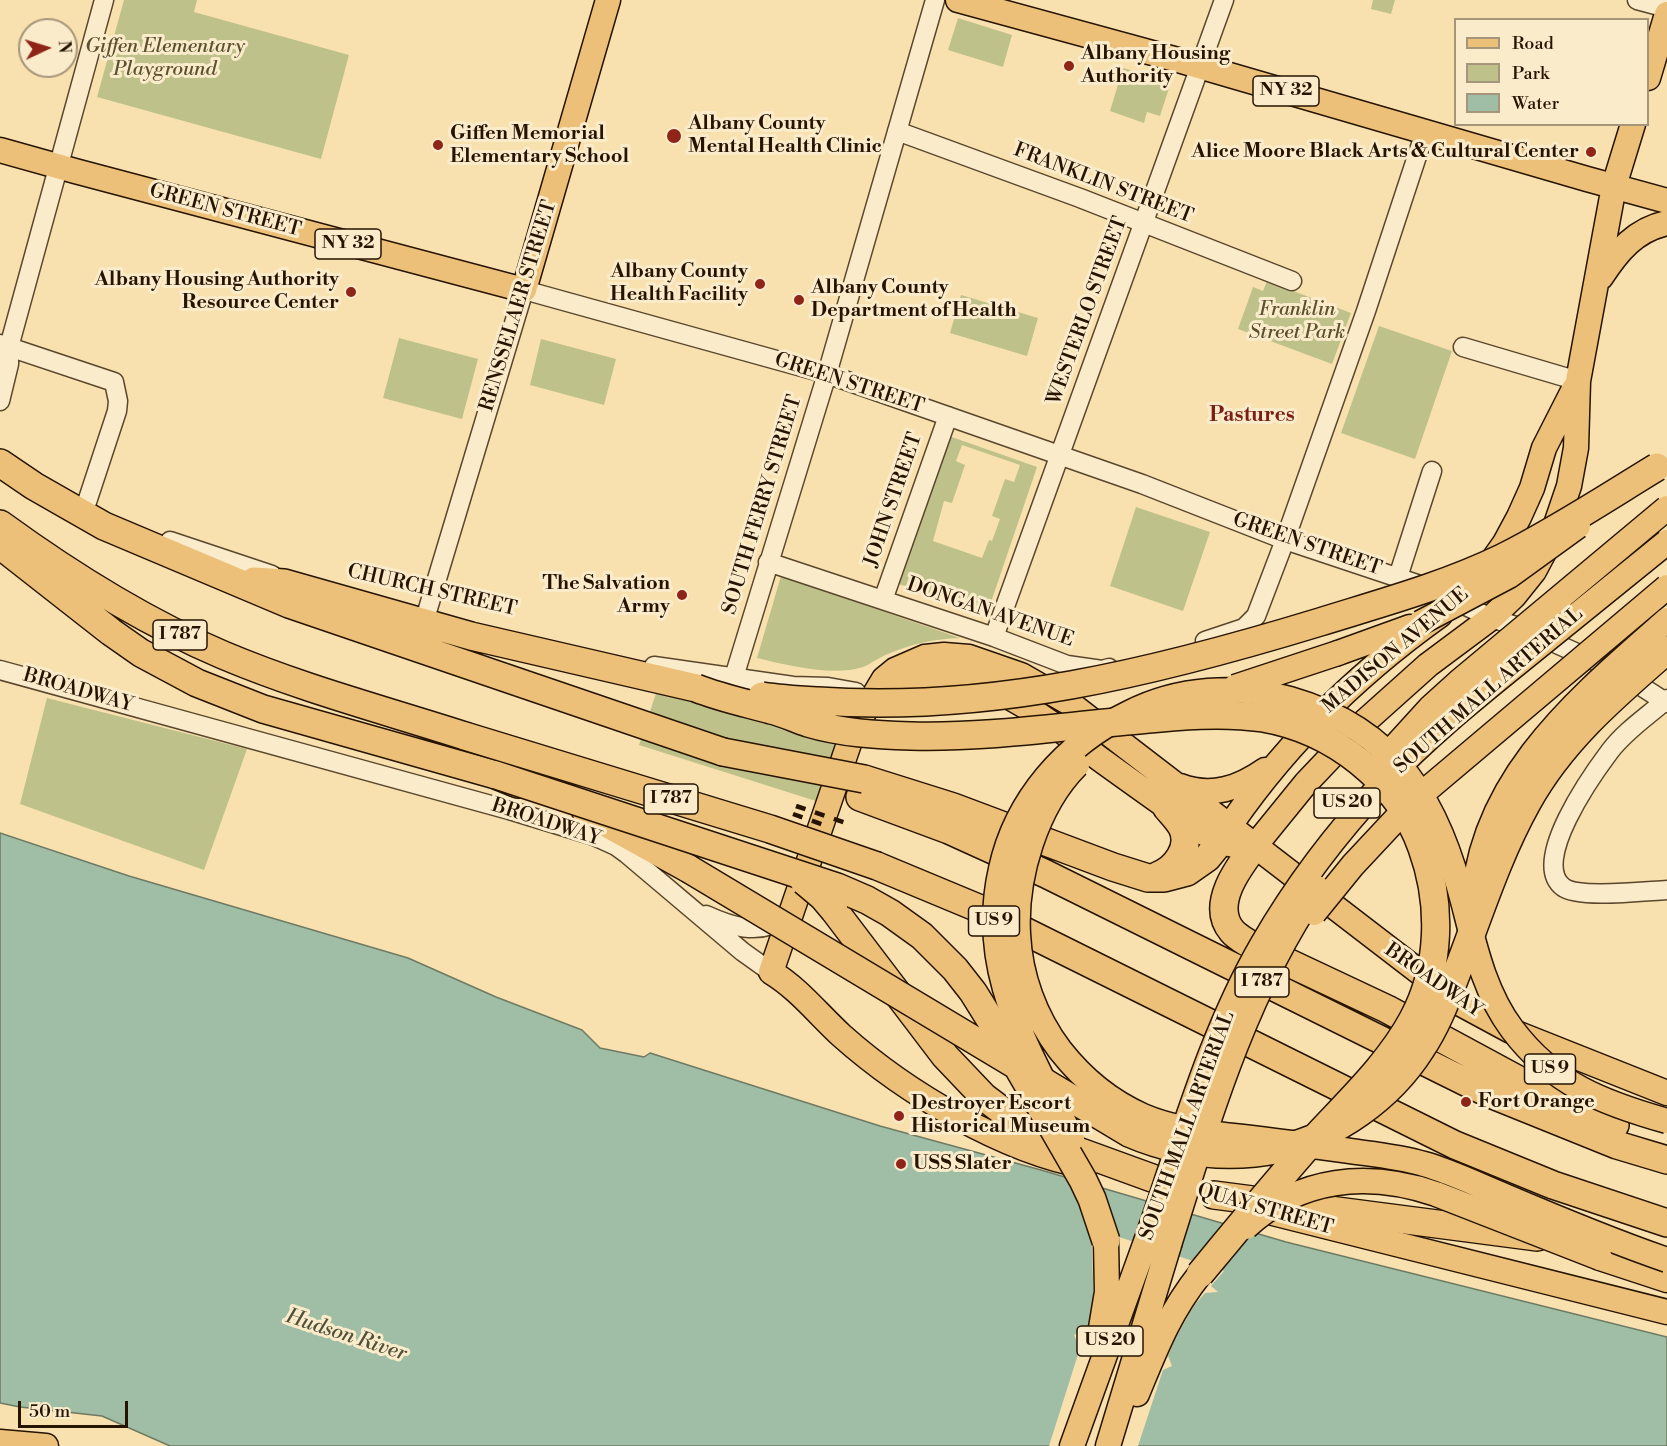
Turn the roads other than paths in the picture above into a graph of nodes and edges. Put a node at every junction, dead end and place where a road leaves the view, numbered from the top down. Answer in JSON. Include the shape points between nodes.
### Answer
{"nodes":[{"id":1,"x":104,"y":0,"type":"edge"},
{"id":2,"x":608,"y":0,"type":"edge"},
{"id":3,"x":935,"y":0,"type":"edge"},
{"id":4,"x":958,"y":0,"type":"edge"},
{"id":5,"x":1224,"y":0,"type":"edge"},
{"id":6,"x":1637,"y":0,"type":"edge"},
{"id":7,"x":1667,"y":8,"type":"edge"},
{"id":8,"x":1667,"y":14,"type":"edge"},
{"id":9,"x":1201,"y":66,"type":"junction"},
{"id":10,"x":1655,"y":73,"type":"edge"},
{"id":11,"x":1632,"y":126,"type":"edge"},
{"id":12,"x":897,"y":131,"type":"junction"},
{"id":13,"x":1425,"y":132,"type":"junction"},
{"id":14,"x":0,"y":150,"type":"edge"},
{"id":15,"x":58,"y":167,"type":"junction"},
{"id":16,"x":1614,"y":186,"type":"junction"},
{"id":17,"x":1667,"y":201,"type":"edge"},
{"id":18,"x":1144,"y":223,"type":"junction"},
{"id":19,"x":1667,"y":223,"type":"edge"},
{"id":20,"x":1292,"y":281,"type":"dead end"},
{"id":21,"x":1596,"y":287,"type":"junction"},
{"id":22,"x":524,"y":290,"type":"junction"},
{"id":23,"x":4,"y":345,"type":"edge"},
{"id":24,"x":1463,"y":347,"type":"dead end"},
{"id":25,"x":827,"y":374,"type":"junction"},
{"id":26,"x":1578,"y":381,"type":"junction"},
{"id":27,"x":0,"y":401,"type":"edge"},
{"id":28,"x":948,"y":416,"type":"junction"},
{"id":29,"x":1059,"y":454,"type":"junction"},
{"id":30,"x":0,"y":462,"type":"edge"},
{"id":31,"x":1662,"y":464,"type":"edge"},
{"id":32,"x":1432,"y":471,"type":"dead end"},
{"id":33,"x":87,"y":502,"type":"junction"},
{"id":34,"x":1667,"y":508,"type":"edge"},
{"id":35,"x":0,"y":524,"type":"edge"},
{"id":36,"x":1285,"y":540,"type":"junction"},
{"id":37,"x":1667,"y":542,"type":"edge"},
{"id":38,"x":0,"y":545,"type":"edge"},
{"id":39,"x":1667,"y":559,"type":"edge"},
{"id":40,"x":768,"y":562,"type":"junction"},
{"id":41,"x":1398,"y":577,"type":"junction"},
{"id":42,"x":226,"y":579,"type":"junction"},
{"id":43,"x":1667,"y":587,"type":"edge"},
{"id":44,"x":883,"y":600,"type":"junction"},
{"id":45,"x":1458,"y":603,"type":"junction"},
{"id":46,"x":427,"y":612,"type":"junction"},
{"id":47,"x":1491,"y":618,"type":"junction"},
{"id":48,"x":1667,"y":620,"type":"edge"},
{"id":49,"x":994,"y":637,"type":"junction"},
{"id":50,"x":1667,"y":650,"type":"edge"},
{"id":51,"x":0,"y":670,"type":"edge"},
{"id":52,"x":734,"y":677,"type":"junction"},
{"id":53,"x":696,"y":688,"type":"junction"},
{"id":54,"x":873,"y":699,"type":"junction"},
{"id":55,"x":1666,"y":701,"type":"edge"},
{"id":56,"x":465,"y":736,"type":"junction"},
{"id":57,"x":1280,"y":760,"type":"junction"},
{"id":58,"x":496,"y":775,"type":"junction"},
{"id":59,"x":1169,"y":780,"type":"junction"},
{"id":60,"x":862,"y":788,"type":"junction"},
{"id":61,"x":1167,"y":808,"type":"junction"},
{"id":62,"x":1224,"y":834,"type":"junction"},
{"id":63,"x":1254,"y":847,"type":"junction"},
{"id":64,"x":1148,"y":878,"type":"junction"},
{"id":65,"x":1667,"y":890,"type":"edge"},
{"id":66,"x":795,"y":901,"type":"junction"},
{"id":67,"x":689,"y":908,"type":"junction"},
{"id":68,"x":1271,"y":947,"type":"junction"},
{"id":69,"x":1480,"y":963,"type":"junction"},
{"id":70,"x":771,"y":972,"type":"junction"},
{"id":71,"x":1667,"y":1093,"type":"edge"},
{"id":72,"x":1667,"y":1121,"type":"edge"},
{"id":73,"x":1667,"y":1151,"type":"edge"},
{"id":74,"x":1667,"y":1160,"type":"edge"},
{"id":75,"x":1152,"y":1178,"type":"junction"},
{"id":76,"x":1214,"y":1195,"type":"junction"},
{"id":77,"x":1667,"y":1223,"type":"edge"},
{"id":78,"x":1106,"y":1241,"type":"junction"},
{"id":79,"x":1667,"y":1255,"type":"edge"},
{"id":80,"x":1667,"y":1260,"type":"edge"},
{"id":81,"x":1200,"y":1274,"type":"junction"},
{"id":82,"x":1667,"y":1280,"type":"edge"},
{"id":83,"x":1667,"y":1312,"type":"edge"},
{"id":84,"x":0,"y":1442,"type":"edge"},
{"id":85,"x":46,"y":1446,"type":"edge"},
{"id":86,"x":1070,"y":1446,"type":"edge"},
{"id":87,"x":1108,"y":1446,"type":"edge"},
{"id":88,"x":1115,"y":1446,"type":"edge"}],
"edges":[{"from":1,"to":15,"type":"street"},
{"from":2,"to":22,"type":"main road","name":"RENSSELAER STREET"},
{"from":3,"to":12,"type":"street","name":"SOUTH FERRY STREET"},
{"from":4,"to":9,"type":"main road","number":"NY 32"},
{"from":5,"to":9,"type":"street","name":"WESTERLO STREET"},
{"from":6,"to":7,"type":"street"},
{"from":8,"to":10,"type":"main road"},
{"from":9,"to":13,"type":"main road","number":"NY 32"},
{"from":9,"to":18,"type":"street","name":"WESTERLO STREET"},
{"from":11,"to":16,"type":"main road","name":"MADISON AVENUE"},
{"from":12,"to":18,"type":"street","name":"FRANKLIN STREET"},
{"from":12,"to":25,"type":"street","name":"SOUTH FERRY STREET"},
{"from":13,"to":16,"type":"main road","number":"NY 32"},
{"from":13,"to":36,"type":"street","name":"DONGAN AVENUE"},
{"from":14,"to":15,"type":"main road","name":"GREEN STREET","number":"NY 32"},
{"from":15,"to":22,"type":"main road","name":"GREEN STREET","number":"NY 32"},
{"from":15,"to":23,"type":"street"},
{"from":16,"to":17,"type":"main road"},
{"from":16,"to":21,"type":"main road","name":"MADISON AVENUE"},
{"from":18,"to":20,"type":"street","name":"FRANKLIN STREET"},
{"from":18,"to":29,"type":"street","name":"WESTERLO STREET"},
{"from":19,"to":21,"type":"main road","via":[[1637,234],[1615,255]]},
{"from":21,"to":26,"type":"main road","name":"MADISON AVENUE"},
{"from":22,"to":25,"type":"street","name":"GREEN STREET"},
{"from":22,"to":46,"type":"street","name":"RENSSELAER STREET"},
{"from":23,"to":27,"type":"street","via":[[9,364]]},
{"from":23,"to":33,"type":"street","via":[[114,382],[117,411]]},
{"from":24,"to":26,"type":"street"},
{"from":25,"to":28,"type":"street","name":"GREEN STREET"},
{"from":25,"to":40,"type":"street","name":"SOUTH FERRY STREET"},
{"from":26,"to":45,"type":"main road","name":"MADISON AVENUE","via":[[1544,448],[1532,488],[1505,543]]},
{"from":26,"to":47,"type":"main road","name":"MADISON AVENUE","via":[[1576,448],[1559,519],[1534,571]]},
{"from":28,"to":29,"type":"street","name":"GREEN STREET"},
{"from":28,"to":44,"type":"street","name":"JOHN STREET"},
{"from":29,"to":36,"type":"street","name":"GREEN STREET"},
{"from":29,"to":49,"type":"street","name":"WESTERLO STREET"},
{"from":30,"to":33,"type":"street","name":"CHURCH STREET"},
{"from":30,"to":42,"type":"highway","via":[[104,526]]},
{"from":31,"to":53,"type":"highway","bridge":true,"via":[[1566,524],[1461,576],[1263,640],[1118,677],[996,697],[858,704]]},
{"from":31,"to":80,"type":"main road","bridge":true,"via":[[1509,576],[1420,622],[1356,648],[1146,717],[1099,744],[1062,781],[1041,819],[1023,870],[1017,926],[1028,991],[1052,1039],[1093,1084],[1142,1116],[1202,1132],[1414,1161]]},
{"from":32,"to":41,"type":"street"},
{"from":33,"to":46,"type":"street","name":"CHURCH STREET","via":[[141,531],[247,568],[328,591]]},
{"from":34,"to":68,"type":"main road","number":"US 20","bridge":true,"via":[[1461,680],[1401,739],[1297,872],[1278,907]]},
{"from":35,"to":56,"type":"highway","number":"I 787","via":[[117,601],[223,655]]},
{"from":36,"to":41,"type":"street","name":"GREEN STREET"},
{"from":36,"to":49,"type":"street","name":"DONGAN AVENUE","via":[[1256,616],[1244,628],[1229,634],[1102,670],[1067,665]]},
{"from":37,"to":68,"type":"main road","name":"SOUTH MALL ARTERIAL","bridge":true,"via":[[1414,751],[1330,844],[1283,910]]},
{"from":38,"to":58,"type":"highway","via":[[111,632],[197,683],[263,709]]},
{"from":39,"to":68,"type":"main road","name":"SOUTH MALL ARTERIAL","bridge":true,"via":[[1488,704],[1409,774]]},
{"from":40,"to":44,"type":"street","name":"DONGAN AVENUE"},
{"from":40,"to":52,"type":"street","name":"SOUTH FERRY STREET"},
{"from":41,"to":45,"type":"street","name":"GREEN STREET"},
{"from":42,"to":53,"type":"highway","via":[[284,583],[471,636]]},
{"from":42,"to":60,"type":"highway","bridge":true,"via":[[723,752]]},
{"from":43,"to":68,"type":"main road","number":"US 20","bridge":true,"via":[[1411,803],[1353,865],[1306,924]]},
{"from":44,"to":49,"type":"street","name":"DONGAN AVENUE"},
{"from":45,"to":47,"type":"street","name":"GREEN STREET"},
{"from":45,"to":57,"type":"main road","name":"MADISON AVENUE","via":[[1358,678]]},
{"from":46,"to":52,"type":"street","name":"CHURCH STREET","via":[[666,668]]},
{"from":47,"to":55,"type":"street","name":"GREEN STREET","via":[[1619,672]]},
{"from":47,"to":63,"type":"main road","name":"MADISON AVENUE","via":[[1428,665],[1361,725]]},
{"from":48,"to":69,"type":"main road","bridge":true,"via":[[1566,712],[1503,799],[1477,873],[1473,917]]},
{"from":50,"to":58,"type":"highway","bridge":true,"via":[[1589,719],[1540,780],[1507,843],[1438,1018],[1405,1071],[1374,1102],[1347,1121],[1303,1142],[1260,1153],[1191,1152],[1129,1133],[649,846],[590,814]]},
{"from":51,"to":67,"type":"street","name":"BROADWAY","via":[[581,831],[621,850]]},
{"from":52,"to":54,"type":"street","name":"CHURCH STREET","via":[[852,691]]},
{"from":53,"to":81,"type":"highway","bridge":true,"via":[[811,724],[890,735],[954,736],[1171,717],[1256,717],[1297,727],[1332,743],[1386,787],[1415,831],[1430,875],[1435,941],[1425,993],[1407,1030],[1384,1061]]},
{"from":54,"to":59,"type":"main road","name":"BROADWAY","via":[[884,679],[915,660],[944,655],[969,657],[1021,675],[1044,688]]},
{"from":54,"to":61,"type":"main road","name":"BROADWAY","via":[[933,679],[981,684],[1053,724]]},
{"from":54,"to":66,"type":"main road","name":"BROADWAY","via":[[844,752]]},
{"from":55,"to":65,"type":"street","via":[[1640,720],[1611,750],[1573,807],[1557,842],[1553,865],[1554,877],[1564,888],[1581,894]]},
{"from":56,"to":75,"type":"highway","bridge":true,"via":[[751,850],[801,879],[834,910],[945,1056],[984,1097],[1026,1128]]},
{"from":56,"to":77,"type":"highway","number":"I 787","bridge":true,"via":[[770,830],[920,883],[1455,1145],[1552,1185]]},
{"from":57,"to":59,"type":"main road","via":[[1244,784],[1222,791],[1196,790]]},
{"from":57,"to":62,"type":"main road","name":"MADISON AVENUE"},
{"from":58,"to":78,"type":"highway","bridge":true,"via":[[825,883],[867,900],[902,921],[938,951],[973,992],[1083,1180]]},
{"from":59,"to":62,"type":"main road","name":"BROADWAY"},
{"from":60,"to":64,"type":"highway","via":[[953,807]]},
{"from":60,"to":74,"type":"highway","number":"I 787","via":[[1046,874],[1488,1093],[1617,1145]]},
{"from":61,"to":62,"type":"main road","name":"BROADWAY"},
{"from":61,"to":64,"type":"highway","via":[[1184,831],[1183,850],[1168,871]]},
{"from":62,"to":63,"type":"main road","name":"BROADWAY"},
{"from":62,"to":64,"type":"highway","via":[[1207,858],[1187,872]]},
{"from":63,"to":71,"type":"main road","name":"BROADWAY","via":[[1461,1004],[1511,1031]]},
{"from":63,"to":73,"type":"highway","via":[[1234,876],[1224,907],[1226,921],[1241,938],[1387,1009],[1548,1096]]},
{"from":66,"to":67,"type":"street","via":[[781,920],[752,929]]},
{"from":66,"to":70,"type":"main road","name":"BROADWAY"},
{"from":67,"to":70,"type":"street","name":"BROADWAY"},
{"from":68,"to":86,"type":"main road","name":"SOUTH MALL ARTERIAL","number":"US 20","bridge":true,"via":[[1224,1021]]},
{"from":68,"to":87,"type":"main road","name":"SOUTH MALL ARTERIAL","number":"US 20","bridge":true,"via":[[1226,1067]]},
{"from":69,"to":72,"type":"main road","number":"US 9","bridge":true,"via":[[1509,1026],[1541,1062],[1599,1099]]},
{"from":69,"to":78,"type":"main road","number":"US 9","bridge":true,"via":[[1448,850],[1426,799],[1391,755],[1343,721],[1275,695],[1217,691],[1152,703],[1090,735],[1052,770],[1015,826],[999,878],[994,935],[1005,995],[1084,1164]]},
{"from":70,"to":75,"type":"main road","name":"QUAY STREET","via":[[789,983],[871,1058],[965,1121],[1054,1158]]},
{"from":75,"to":76,"type":"main road","name":"QUAY STREET"},
{"from":76,"to":79,"type":"highway"},
{"from":76,"to":83,"type":"main road","name":"QUAY STREET","via":[[1312,1224]]},
{"from":78,"to":86,"type":"main road","number":"US 9","via":[[1108,1280],[1102,1325]]},
{"from":81,"to":82,"type":"main road","bridge":true,"via":[[1267,1211],[1315,1187],[1356,1180],[1415,1187],[1589,1255]]},
{"from":81,"to":88,"type":"main road","via":[[1169,1318]]},
{"from":84,"to":85,"type":"main road"}]}
